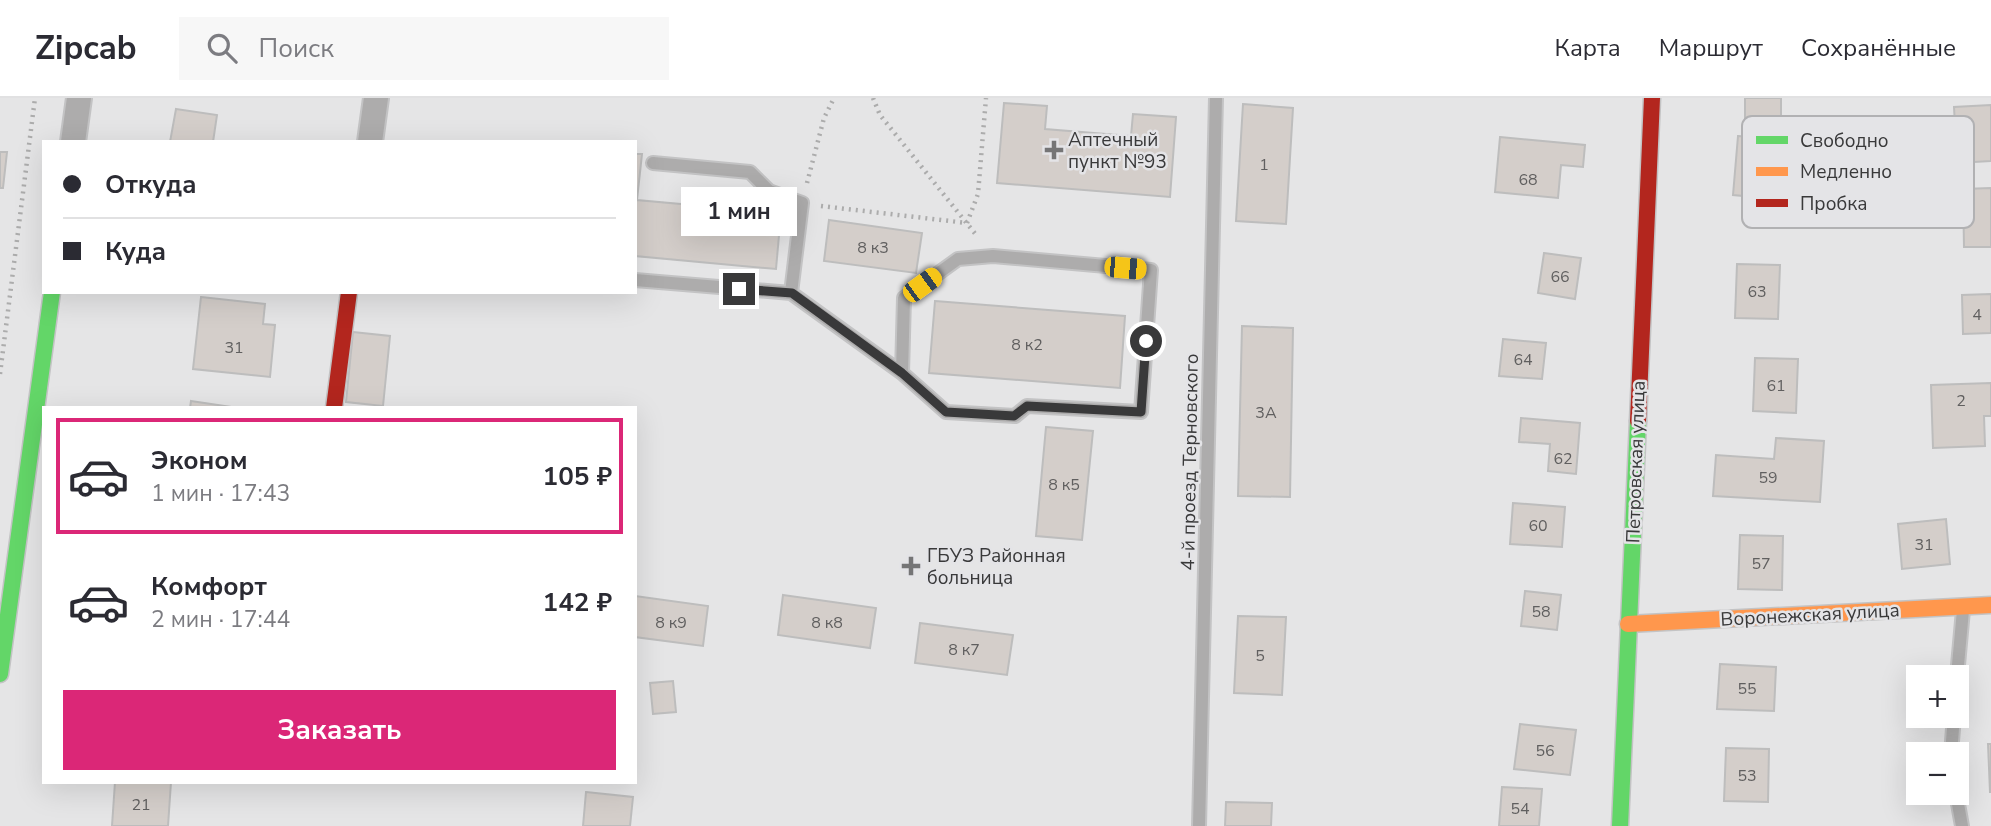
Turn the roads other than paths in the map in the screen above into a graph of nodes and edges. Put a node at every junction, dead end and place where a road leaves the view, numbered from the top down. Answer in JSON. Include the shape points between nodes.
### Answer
{"nodes":[{"id":1,"x":79,"y":98,"type":"edge"},
{"id":2,"x":376,"y":98,"type":"edge"},
{"id":3,"x":1216,"y":98,"type":"edge"},
{"id":4,"x":1652,"y":98,"type":"edge"},
{"id":5,"x":73,"y":140,"type":"edge"},
{"id":6,"x":370,"y":140,"type":"edge"},
{"id":7,"x":653,"y":163,"type":"dead end"},
{"id":8,"x":637,"y":280,"type":"edge"},
{"id":9,"x":792,"y":293,"type":"junction"},
{"id":10,"x":52,"y":294,"type":"edge"},
{"id":11,"x":349,"y":294,"type":"edge"},
{"id":12,"x":902,"y":373,"type":"junction"},
{"id":13,"x":334,"y":406,"type":"edge"},
{"id":14,"x":1991,"y":605,"type":"edge"},
{"id":15,"x":1963,"y":606,"type":"junction"},
{"id":16,"x":1628,"y":624,"type":"junction"},
{"id":17,"x":1958,"y":665,"type":"edge"},
{"id":18,"x":0,"y":674,"type":"edge"},
{"id":19,"x":1958,"y":805,"type":"edge"},
{"id":20,"x":1199,"y":826,"type":"edge"},
{"id":21,"x":1620,"y":826,"type":"edge"},
{"id":22,"x":1962,"y":826,"type":"edge"}],
"edges":[{"from":1,"to":5,"type":"street"},
{"from":2,"to":6,"type":"street"},
{"from":3,"to":20,"type":"lane","name":"4-й проезд Терновского"},
{"from":4,"to":16,"type":"street","name":"Петровская улица"},
{"from":7,"to":9,"type":"lane","via":[[750,172],[769,191],[802,203]]},
{"from":8,"to":9,"type":"lane"},
{"from":9,"to":12,"type":"lane"},
{"from":10,"to":18,"type":"street"},
{"from":11,"to":13,"type":"street"},
{"from":12,"to":12,"type":"lane","via":[[946,412],[1014,416],[1027,406],[1141,412],[1151,270],[993,256],[958,259],[904,298]]},
{"from":14,"to":15,"type":"street","name":"Воронежская улица"},
{"from":15,"to":16,"type":"street","name":"Воронежская улица"},
{"from":15,"to":17,"type":"lane"},
{"from":16,"to":21,"type":"street","name":"Петровская улица"},
{"from":19,"to":22,"type":"lane"}]}
